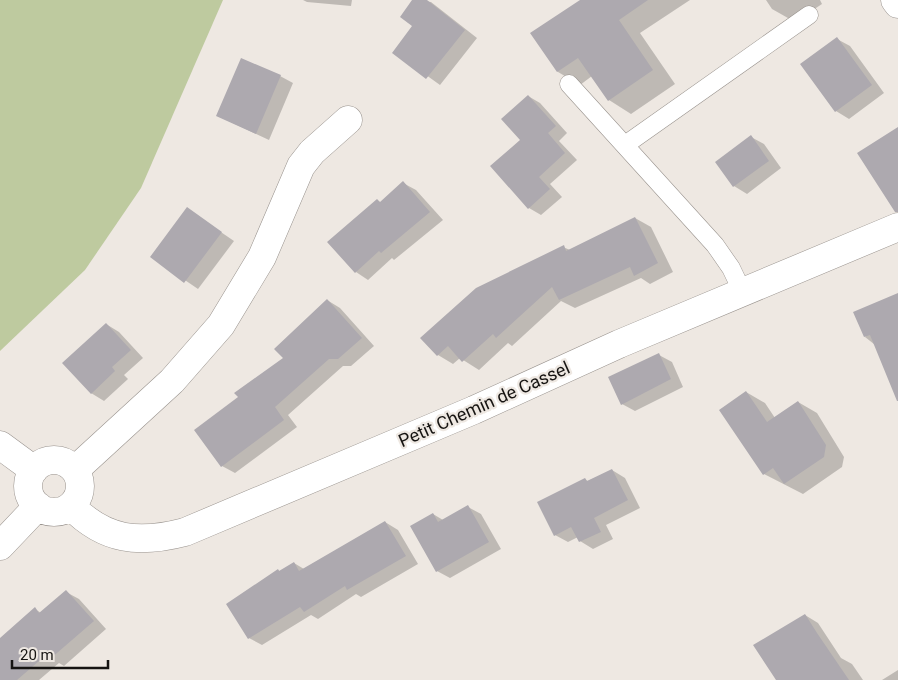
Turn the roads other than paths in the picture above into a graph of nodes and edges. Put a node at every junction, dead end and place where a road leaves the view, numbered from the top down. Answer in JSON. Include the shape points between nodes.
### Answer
{"nodes":[{"id":1,"x":895,"y":0,"type":"edge"},
{"id":2,"x":898,"y":4,"type":"edge"},
{"id":3,"x":809,"y":15,"type":"dead end"},
{"id":4,"x":569,"y":84,"type":"dead end"},
{"id":5,"x":348,"y":120,"type":"dead end"},
{"id":6,"x":625,"y":145,"type":"junction"},
{"id":7,"x":898,"y":227,"type":"edge"},
{"id":8,"x":743,"y":293,"type":"junction"},
{"id":9,"x":0,"y":445,"type":"edge"},
{"id":10,"x":34,"y":470,"type":"junction"},
{"id":11,"x":75,"y":470,"type":"junction"},
{"id":12,"x":38,"y":506,"type":"junction"},
{"id":13,"x":71,"y":506,"type":"junction"},
{"id":14,"x":0,"y":546,"type":"edge"}],
"edges":[{"from":1,"to":2,"type":"street"},
{"from":3,"to":6,"type":"lane"},
{"from":4,"to":6,"type":"lane"},
{"from":5,"to":11,"type":"street","via":[[301,166],[262,257],[221,325],[172,381]]},
{"from":6,"to":8,"type":"lane","via":[[716,245]]},
{"from":7,"to":8,"type":"street","name":"Petit Chemin de Cassel"},
{"from":8,"to":13,"type":"street","name":"Petit Chemin de Cassel","via":[[184,532],[149,538],[113,535],[96,528]]},
{"from":9,"to":10,"type":"street"},
{"from":10,"to":11,"type":"street","via":[[47,461],[58,460]]},
{"from":10,"to":12,"type":"street","via":[[28,488]]},
{"from":11,"to":13,"type":"street","via":[[80,489]]},
{"from":12,"to":13,"type":"street","via":[[54,512]]},
{"from":12,"to":14,"type":"street"}]}
